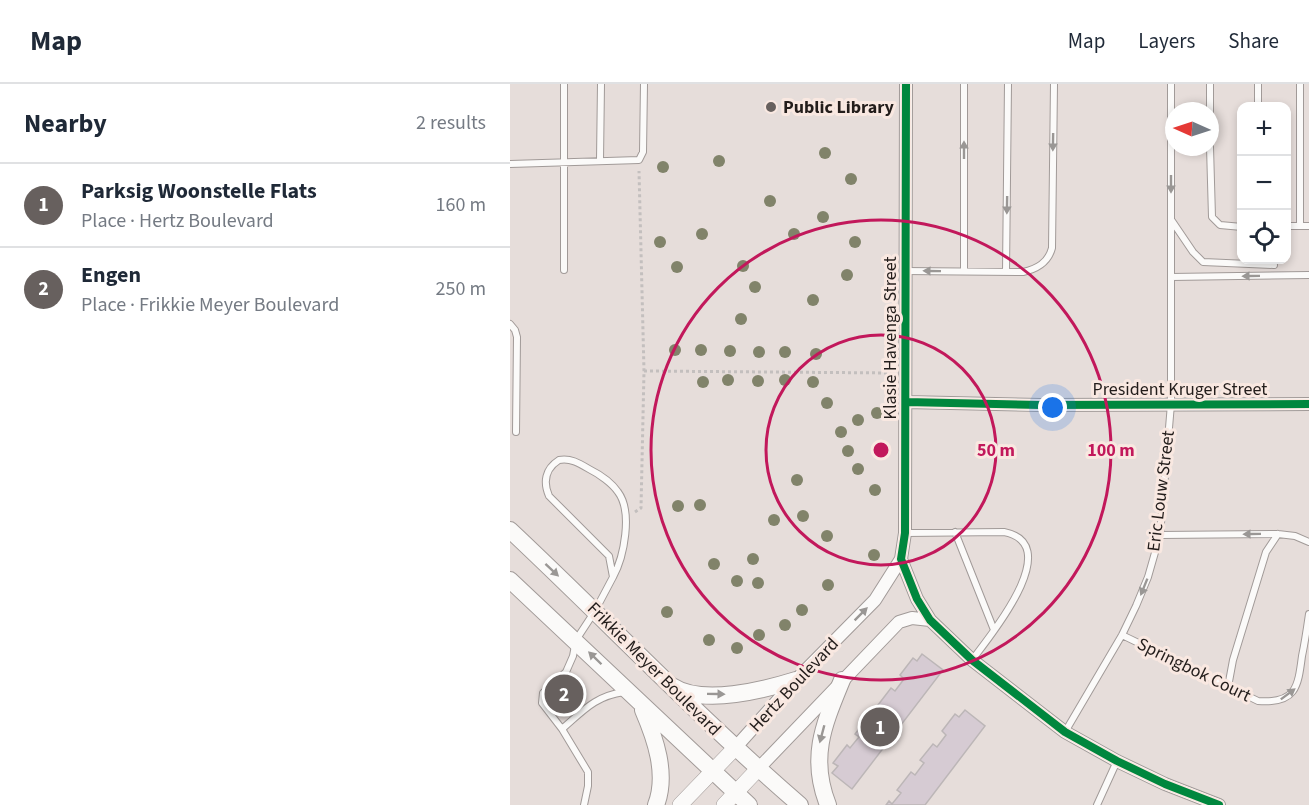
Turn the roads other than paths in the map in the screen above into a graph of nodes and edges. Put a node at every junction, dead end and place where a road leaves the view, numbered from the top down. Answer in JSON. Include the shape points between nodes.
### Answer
{"nodes":[{"id":1,"x":564,"y":84,"type":"edge"},
{"id":2,"x":601,"y":84,"type":"edge"},
{"id":3,"x":644,"y":84,"type":"edge"},
{"id":4,"x":906,"y":84,"type":"edge"},
{"id":5,"x":964,"y":84,"type":"edge"},
{"id":6,"x":1008,"y":84,"type":"edge"},
{"id":7,"x":1054,"y":84,"type":"edge"},
{"id":8,"x":1171,"y":84,"type":"edge"},
{"id":9,"x":1210,"y":84,"type":"edge"},
{"id":10,"x":1258,"y":84,"type":"edge"},
{"id":11,"x":1300,"y":84,"type":"edge"},
{"id":12,"x":1210,"y":102,"type":"edge"},
{"id":13,"x":1258,"y":102,"type":"edge"},
{"id":14,"x":1210,"y":156,"type":"edge"},
{"id":15,"x":600,"y":160,"type":"junction"},
{"id":16,"x":564,"y":162,"type":"junction"},
{"id":17,"x":510,"y":164,"type":"edge"},
{"id":18,"x":1171,"y":221,"type":"junction"},
{"id":19,"x":1237,"y":226,"type":"edge"},
{"id":20,"x":1291,"y":226,"type":"edge"},
{"id":21,"x":1300,"y":226,"type":"junction"},
{"id":22,"x":1309,"y":226,"type":"edge"},
{"id":23,"x":1274,"y":265,"type":"dead end"},
{"id":24,"x":564,"y":270,"type":"dead end"},
{"id":25,"x":904,"y":271,"type":"junction"},
{"id":26,"x":964,"y":272,"type":"junction"},
{"id":27,"x":1006,"y":272,"type":"junction"},
{"id":28,"x":1309,"y":275,"type":"edge"},
{"id":29,"x":1171,"y":277,"type":"junction"},
{"id":30,"x":510,"y":324,"type":"edge"},
{"id":31,"x":906,"y":402,"type":"junction"},
{"id":32,"x":1171,"y":404,"type":"junction"},
{"id":33,"x":1309,"y":405,"type":"edge"},
{"id":34,"x":516,"y":432,"type":"dead end"},
{"id":35,"x":510,"y":530,"type":"edge"},
{"id":36,"x":955,"y":532,"type":"junction"},
{"id":37,"x":905,"y":533,"type":"junction"},
{"id":38,"x":1278,"y":534,"type":"junction"},
{"id":39,"x":1160,"y":535,"type":"junction"},
{"id":40,"x":1309,"y":542,"type":"edge"},
{"id":41,"x":901,"y":559,"type":"junction"},
{"id":42,"x":613,"y":577,"type":"junction"},
{"id":43,"x":510,"y":580,"type":"edge"},
{"id":44,"x":595,"y":610,"type":"junction"},
{"id":45,"x":1309,"y":614,"type":"edge"},
{"id":46,"x":930,"y":620,"type":"junction"},
{"id":47,"x":994,"y":630,"type":"junction"},
{"id":48,"x":1122,"y":635,"type":"junction"},
{"id":49,"x":576,"y":640,"type":"junction"},
{"id":50,"x":972,"y":660,"type":"junction"},
{"id":51,"x":662,"y":678,"type":"junction"},
{"id":52,"x":796,"y":680,"type":"junction"},
{"id":53,"x":842,"y":680,"type":"junction"},
{"id":54,"x":1228,"y":687,"type":"junction"},
{"id":55,"x":634,"y":696,"type":"junction"},
{"id":56,"x":562,"y":729,"type":"junction"},
{"id":57,"x":1065,"y":732,"type":"junction"},
{"id":58,"x":735,"y":748,"type":"junction"},
{"id":59,"x":1117,"y":761,"type":"junction"},
{"id":60,"x":758,"y":769,"type":"junction"},
{"id":61,"x":712,"y":772,"type":"junction"},
{"id":62,"x":736,"y":792,"type":"junction"},
{"id":63,"x":584,"y":805,"type":"edge"},
{"id":64,"x":656,"y":805,"type":"edge"},
{"id":65,"x":680,"y":805,"type":"edge"},
{"id":66,"x":724,"y":805,"type":"edge"},
{"id":67,"x":749,"y":805,"type":"edge"},
{"id":68,"x":800,"y":805,"type":"edge"},
{"id":69,"x":828,"y":805,"type":"edge"},
{"id":70,"x":1097,"y":805,"type":"edge"},
{"id":71,"x":1219,"y":805,"type":"edge"}],
"edges":[{"from":1,"to":16,"type":"lane"},
{"from":2,"to":15,"type":"lane"},
{"from":3,"to":15,"type":"lane","via":[[644,152],[639,160]]},
{"from":4,"to":25,"type":"street","name":"Klasie Havenga Street"},
{"from":26,"to":5,"type":"lane","one_way":true},
{"from":6,"to":27,"type":"lane","one_way":true},
{"from":7,"to":27,"type":"lane","one_way":true,"via":[[1052,248],[1034,270]]},
{"from":8,"to":18,"type":"lane","name":"Eric Louw Street","one_way":true},
{"from":9,"to":12,"type":"lane"},
{"from":10,"to":13,"type":"lane"},
{"from":11,"to":21,"type":"lane"},
{"from":14,"to":19,"type":"lane","via":[[1212,218],[1220,225]]},
{"from":15,"to":16,"type":"lane"},
{"from":16,"to":17,"type":"lane"},
{"from":16,"to":24,"type":"lane"},
{"from":18,"to":23,"type":"lane","via":[[1203,262]]},
{"from":18,"to":29,"type":"lane","name":"Eric Louw Street"},
{"from":20,"to":21,"type":"lane"},
{"from":21,"to":22,"type":"lane"},
{"from":26,"to":25,"type":"lane","one_way":true},
{"from":25,"to":31,"type":"street","name":"Klasie Havenga Street"},
{"from":26,"to":27,"type":"lane"},
{"from":28,"to":29,"type":"lane","one_way":true},
{"from":29,"to":32,"type":"lane","name":"Eric Louw Street"},
{"from":30,"to":34,"type":"lane","via":[[517,337]]},
{"from":31,"to":32,"type":"street","name":"President Kruger Street"},
{"from":31,"to":37,"type":"street","name":"Klasie Havenga Street"},
{"from":32,"to":33,"type":"street","name":"President Kruger Street"},
{"from":32,"to":39,"type":"lane","name":"Eric Louw Street"},
{"from":35,"to":44,"type":"main road","name":"Frikkie Meyer Boulevard","one_way":true},
{"from":36,"to":37,"type":"lane"},
{"from":36,"to":47,"type":"lane"},
{"from":36,"to":47,"type":"lane","via":[[1004,531],[1028,547],[1030,558],[1023,579]]},
{"from":37,"to":41,"type":"street","name":"Klasie Havenga Street"},
{"from":38,"to":39,"type":"lane","one_way":true},
{"from":38,"to":40,"type":"lane"},
{"from":38,"to":54,"type":"lane","via":[[1266,552]]},
{"from":39,"to":48,"type":"lane","name":"Eric Louw Street","one_way":true,"via":[[1148,577]]},
{"from":41,"to":46,"type":"street"},
{"from":52,"to":41,"type":"street","name":"Hertz Boulevard","one_way":true,"via":[[875,600]]},
{"from":42,"to":42,"type":"lane","via":[[609,556],[549,496],[545,482],[549,468],[559,460],[576,461],[617,490],[625,519],[622,558]]},
{"from":42,"to":44,"type":"lane"},
{"from":43,"to":49,"type":"main road","name":"Frikkie Meyer Boulevard"},
{"from":44,"to":49,"type":"lane"},
{"from":44,"to":51,"type":"main road","name":"Frikkie Meyer Boulevard"},
{"from":54,"to":45,"type":"lane","name":"Springbok Court","one_way":true,"via":[[1258,701],[1286,698],[1298,686]]},
{"from":46,"to":50,"type":"street"},
{"from":46,"to":53,"type":"street","name":"Hertz Boulevard","via":[[912,618],[899,622]]},
{"from":47,"to":50,"type":"lane"},
{"from":48,"to":54,"type":"lane","name":"Springbok Court"},
{"from":48,"to":57,"type":"lane","name":"Eric Louw Street"},
{"from":55,"to":49,"type":"main road","name":"Frikkie Meyer Boulevard","one_way":true},
{"from":49,"to":56,"type":"lane","via":[[566,672],[541,698]]},
{"from":50,"to":57,"type":"street"},
{"from":51,"to":52,"type":"main road","one_way":true,"via":[[681,691],[710,694],[764,691]]},
{"from":51,"to":58,"type":"main road","name":"Frikkie Meyer Boulevard"},
{"from":52,"to":58,"type":"street","name":"Hertz Boulevard"},
{"from":53,"to":60,"type":"street","name":"Hertz Boulevard"},
{"from":53,"to":69,"type":"main road","one_way":true,"via":[[819,742],[820,778]]},
{"from":55,"to":56,"type":"lane","via":[[605,695]]},
{"from":55,"to":61,"type":"main road","name":"Frikkie Meyer Boulevard"},
{"from":55,"to":64,"type":"main road","via":[[655,737],[660,779]]},
{"from":56,"to":63,"type":"lane","via":[[588,772]]},
{"from":57,"to":59,"type":"street"},
{"from":58,"to":60,"type":"main road","name":"Frikkie Meyer Boulevard"},
{"from":58,"to":61,"type":"street","name":"Hertz Boulevard"},
{"from":59,"to":70,"type":"lane"},
{"from":59,"to":71,"type":"street"},
{"from":60,"to":62,"type":"street","name":"Hertz Boulevard"},
{"from":60,"to":68,"type":"main road","name":"Frikkie Meyer Boulevard"},
{"from":61,"to":62,"type":"main road","name":"Frikkie Meyer Boulevard"},
{"from":61,"to":65,"type":"street","name":"Hertz Boulevard"},
{"from":62,"to":66,"type":"street","name":"Hertz Boulevard"},
{"from":62,"to":67,"type":"main road","name":"Frikkie Meyer Boulevard"}]}
